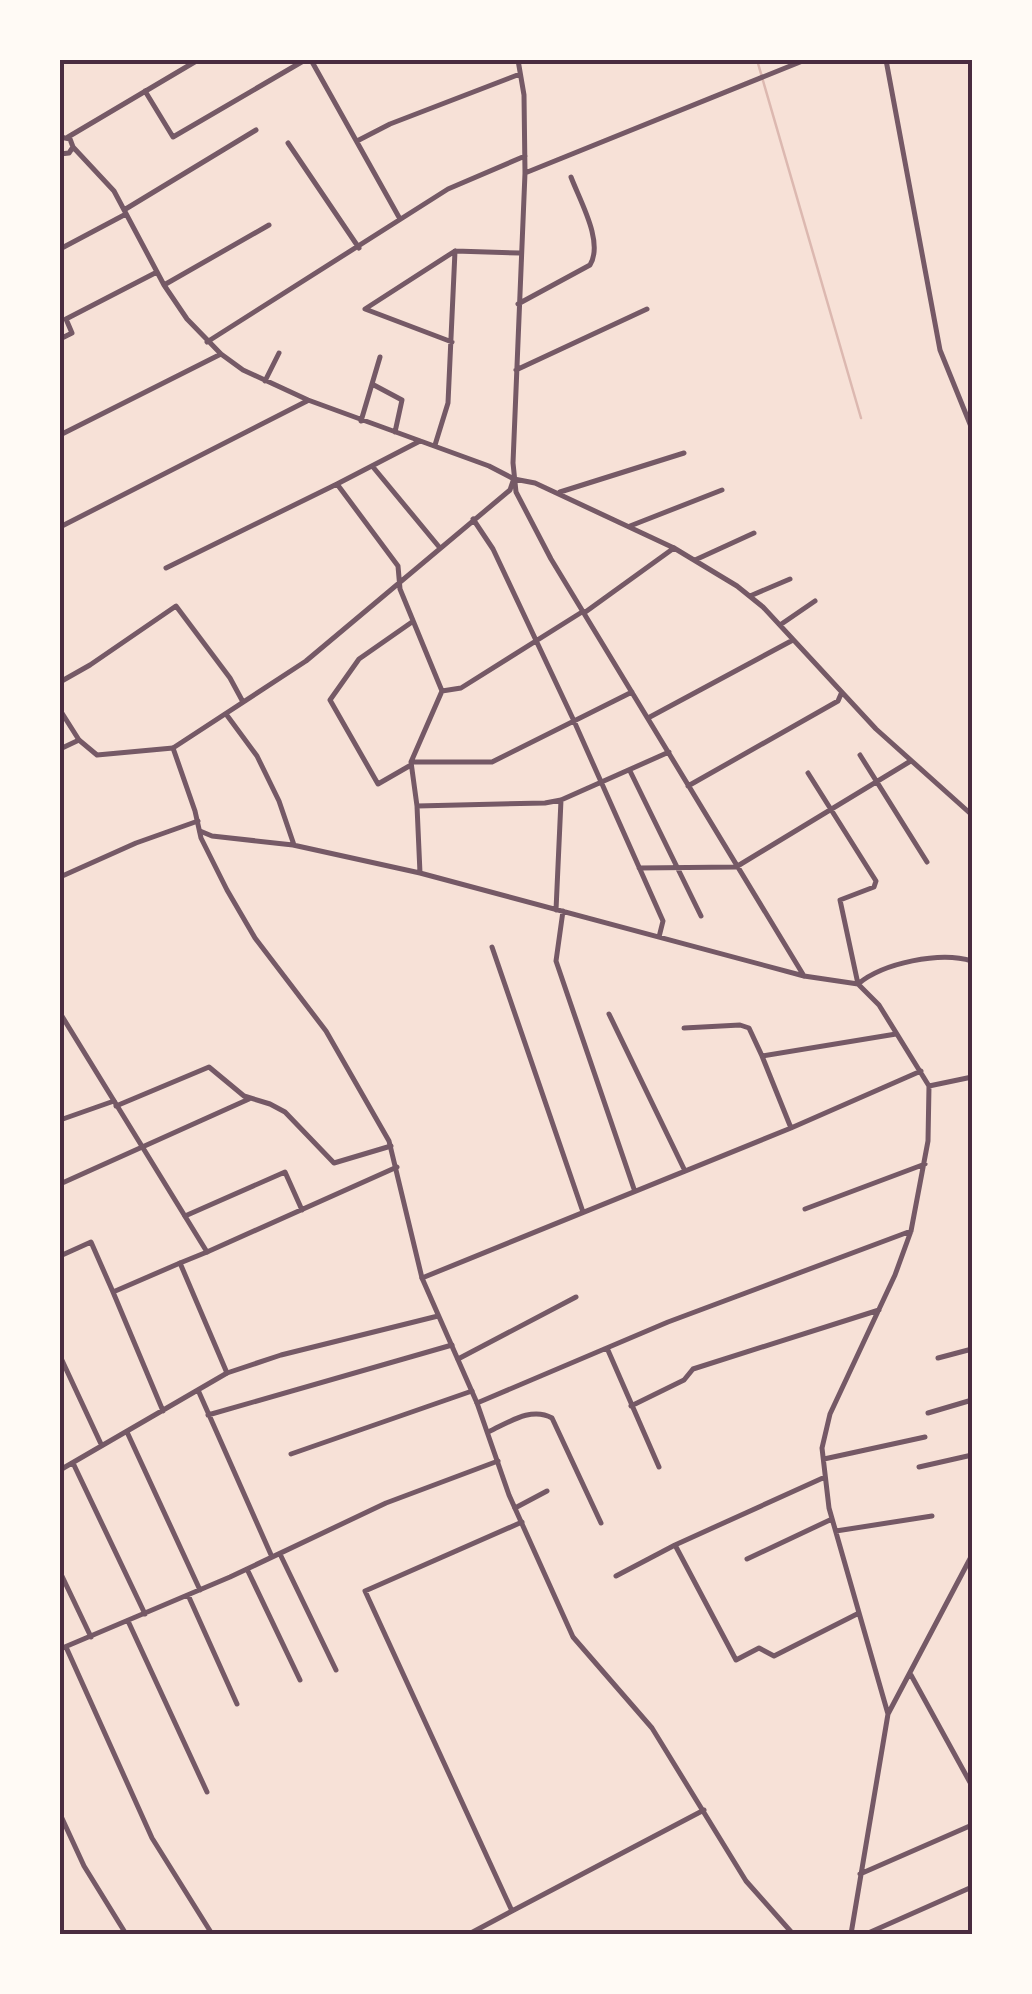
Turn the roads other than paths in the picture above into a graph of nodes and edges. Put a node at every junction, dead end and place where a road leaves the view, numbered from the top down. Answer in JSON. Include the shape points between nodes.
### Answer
{"nodes":[{"id":1,"x":198,"y":60,"type":"edge"},
{"id":2,"x":308,"y":60,"type":"edge"},
{"id":3,"x":518,"y":60,"type":"edge"},
{"id":4,"x":805,"y":60,"type":"edge"},
{"id":5,"x":886,"y":60,"type":"edge"},
{"id":6,"x":520,"y":74,"type":"junction"},
{"id":7,"x":145,"y":91,"type":"junction"},
{"id":8,"x":256,"y":130,"type":"dead end"},
{"id":9,"x":66,"y":139,"type":"edge"},
{"id":10,"x":357,"y":141,"type":"junction"},
{"id":11,"x":288,"y":143,"type":"dead end"},
{"id":12,"x":62,"y":156,"type":"edge"},
{"id":13,"x":525,"y":156,"type":"junction"},
{"id":14,"x":525,"y":172,"type":"junction"},
{"id":15,"x":572,"y":177,"type":"dead end"},
{"id":16,"x":125,"y":212,"type":"junction"},
{"id":17,"x":400,"y":219,"type":"junction"},
{"id":18,"x":269,"y":225,"type":"dead end"},
{"id":19,"x":358,"y":248,"type":"junction"},
{"id":20,"x":60,"y":249,"type":"edge"},
{"id":21,"x":455,"y":251,"type":"junction"},
{"id":22,"x":520,"y":252,"type":"junction"},
{"id":23,"x":157,"y":272,"type":"junction"},
{"id":24,"x":164,"y":285,"type":"junction"},
{"id":25,"x":518,"y":304,"type":"junction"},
{"id":26,"x":646,"y":309,"type":"dead end"},
{"id":27,"x":60,"y":339,"type":"edge"},
{"id":28,"x":207,"y":342,"type":"junction"},
{"id":29,"x":452,"y":342,"type":"junction"},
{"id":30,"x":280,"y":353,"type":"dead end"},
{"id":31,"x":221,"y":354,"type":"junction"},
{"id":32,"x":380,"y":358,"type":"dead end"},
{"id":33,"x":516,"y":370,"type":"junction"},
{"id":34,"x":265,"y":381,"type":"junction"},
{"id":35,"x":372,"y":384,"type":"junction"},
{"id":36,"x":308,"y":400,"type":"junction"},
{"id":37,"x":361,"y":420,"type":"junction"},
{"id":38,"x":972,"y":429,"type":"edge"},
{"id":39,"x":395,"y":432,"type":"junction"},
{"id":40,"x":60,"y":434,"type":"edge"},
{"id":41,"x":420,"y":441,"type":"junction"},
{"id":42,"x":434,"y":446,"type":"junction"},
{"id":43,"x":684,"y":453,"type":"dead end"},
{"id":44,"x":373,"y":468,"type":"junction"},
{"id":45,"x":514,"y":478,"type":"junction"},
{"id":46,"x":337,"y":484,"type":"junction"},
{"id":47,"x":722,"y":490,"type":"dead end"},
{"id":48,"x":557,"y":494,"type":"junction"},
{"id":49,"x":472,"y":519,"type":"junction"},
{"id":50,"x":630,"y":526,"type":"junction"},
{"id":51,"x":60,"y":527,"type":"edge"},
{"id":52,"x":754,"y":532,"type":"dead end"},
{"id":53,"x":440,"y":548,"type":"junction"},
{"id":54,"x":674,"y":548,"type":"junction"},
{"id":55,"x":694,"y":560,"type":"junction"},
{"id":56,"x":166,"y":568,"type":"dead end"},
{"id":57,"x":790,"y":578,"type":"dead end"},
{"id":58,"x":401,"y":582,"type":"junction"},
{"id":59,"x":750,"y":596,"type":"junction"},
{"id":60,"x":816,"y":601,"type":"dead end"},
{"id":61,"x":583,"y":612,"type":"junction"},
{"id":62,"x":412,"y":622,"type":"junction"},
{"id":63,"x":780,"y":625,"type":"junction"},
{"id":64,"x":793,"y":640,"type":"junction"},
{"id":65,"x":535,"y":641,"type":"junction"},
{"id":66,"x":60,"y":682,"type":"edge"},
{"id":67,"x":442,"y":691,"type":"junction"},
{"id":68,"x":632,"y":692,"type":"junction"},
{"id":69,"x":841,"y":694,"type":"junction"},
{"id":70,"x":243,"y":702,"type":"junction"},
{"id":71,"x":60,"y":710,"type":"edge"},
{"id":72,"x":226,"y":714,"type":"junction"},
{"id":73,"x":648,"y":718,"type":"junction"},
{"id":74,"x":574,"y":721,"type":"junction"},
{"id":75,"x":80,"y":740,"type":"junction"},
{"id":76,"x":173,"y":748,"type":"junction"},
{"id":77,"x":60,"y":749,"type":"edge"},
{"id":78,"x":669,"y":752,"type":"junction"},
{"id":79,"x":860,"y":755,"type":"dead end"},
{"id":80,"x":910,"y":762,"type":"junction"},
{"id":81,"x":411,"y":764,"type":"junction"},
{"id":82,"x":630,"y":771,"type":"junction"},
{"id":83,"x":808,"y":773,"type":"dead end"},
{"id":84,"x":876,"y":782,"type":"junction"},
{"id":85,"x":602,"y":783,"type":"junction"},
{"id":86,"x":688,"y":786,"type":"junction"},
{"id":87,"x":561,"y":800,"type":"junction"},
{"id":88,"x":417,"y":806,"type":"junction"},
{"id":89,"x":832,"y":810,"type":"junction"},
{"id":90,"x":972,"y":815,"type":"edge"},
{"id":91,"x":198,"y":821,"type":"junction"},
{"id":92,"x":200,"y":830,"type":"junction"},
{"id":93,"x":294,"y":845,"type":"junction"},
{"id":94,"x":927,"y":862,"type":"dead end"},
{"id":95,"x":677,"y":867,"type":"junction"},
{"id":96,"x":736,"y":867,"type":"junction"},
{"id":97,"x":639,"y":868,"type":"junction"},
{"id":98,"x":420,"y":872,"type":"junction"},
{"id":99,"x":60,"y":876,"type":"edge"},
{"id":100,"x":560,"y":910,"type":"junction"},
{"id":101,"x":702,"y":916,"type":"dead end"},
{"id":102,"x":659,"y":938,"type":"junction"},
{"id":103,"x":492,"y":947,"type":"dead end"},
{"id":104,"x":972,"y":961,"type":"edge"},
{"id":105,"x":804,"y":976,"type":"junction"},
{"id":106,"x":858,"y":984,"type":"junction"},
{"id":107,"x":60,"y":1014,"type":"edge"},
{"id":108,"x":608,"y":1014,"type":"dead end"},
{"id":109,"x":684,"y":1028,"type":"dead end"},
{"id":110,"x":896,"y":1034,"type":"junction"},
{"id":111,"x":762,"y":1056,"type":"junction"},
{"id":112,"x":921,"y":1071,"type":"junction"},
{"id":113,"x":972,"y":1077,"type":"edge"},
{"id":114,"x":929,"y":1086,"type":"junction"},
{"id":115,"x":251,"y":1098,"type":"junction"},
{"id":116,"x":115,"y":1104,"type":"junction"},
{"id":117,"x":60,"y":1120,"type":"edge"},
{"id":118,"x":792,"y":1128,"type":"junction"},
{"id":119,"x":391,"y":1146,"type":"junction"},
{"id":120,"x":142,"y":1147,"type":"junction"},
{"id":121,"x":925,"y":1164,"type":"junction"},
{"id":122,"x":398,"y":1166,"type":"junction"},
{"id":123,"x":685,"y":1171,"type":"junction"},
{"id":124,"x":60,"y":1184,"type":"edge"},
{"id":125,"x":635,"y":1190,"type":"junction"},
{"id":126,"x":805,"y":1209,"type":"dead end"},
{"id":127,"x":302,"y":1210,"type":"junction"},
{"id":128,"x":583,"y":1212,"type":"junction"},
{"id":129,"x":185,"y":1216,"type":"junction"},
{"id":130,"x":911,"y":1230,"type":"junction"},
{"id":131,"x":206,"y":1252,"type":"junction"},
{"id":132,"x":60,"y":1256,"type":"edge"},
{"id":133,"x":180,"y":1263,"type":"junction"},
{"id":134,"x":422,"y":1278,"type":"junction"},
{"id":135,"x":113,"y":1292,"type":"junction"},
{"id":136,"x":576,"y":1297,"type":"dead end"},
{"id":137,"x":879,"y":1310,"type":"junction"},
{"id":138,"x":438,"y":1316,"type":"junction"},
{"id":139,"x":452,"y":1345,"type":"junction"},
{"id":140,"x":607,"y":1348,"type":"junction"},
{"id":141,"x":972,"y":1349,"type":"edge"},
{"id":142,"x":60,"y":1356,"type":"edge"},
{"id":143,"x":938,"y":1358,"type":"dead end"},
{"id":144,"x":458,"y":1359,"type":"junction"},
{"id":145,"x":228,"y":1373,"type":"junction"},
{"id":146,"x":198,"y":1390,"type":"junction"},
{"id":147,"x":472,"y":1391,"type":"junction"},
{"id":148,"x":972,"y":1400,"type":"edge"},
{"id":149,"x":477,"y":1403,"type":"junction"},
{"id":150,"x":632,"y":1406,"type":"junction"},
{"id":151,"x":163,"y":1411,"type":"junction"},
{"id":152,"x":928,"y":1413,"type":"dead end"},
{"id":153,"x":208,"y":1414,"type":"junction"},
{"id":154,"x":127,"y":1432,"type":"junction"},
{"id":155,"x":488,"y":1432,"type":"junction"},
{"id":156,"x":925,"y":1437,"type":"dead end"},
{"id":157,"x":102,"y":1445,"type":"junction"},
{"id":158,"x":291,"y":1454,"type":"dead end"},
{"id":159,"x":972,"y":1455,"type":"edge"},
{"id":160,"x":824,"y":1459,"type":"junction"},
{"id":161,"x":498,"y":1461,"type":"junction"},
{"id":162,"x":73,"y":1463,"type":"junction"},
{"id":163,"x":659,"y":1467,"type":"dead end"},
{"id":164,"x":918,"y":1467,"type":"dead end"},
{"id":165,"x":60,"y":1470,"type":"edge"},
{"id":166,"x":825,"y":1477,"type":"junction"},
{"id":167,"x":547,"y":1491,"type":"dead end"},
{"id":168,"x":515,"y":1508,"type":"junction"},
{"id":169,"x":932,"y":1516,"type":"dead end"},
{"id":170,"x":832,"y":1519,"type":"junction"},
{"id":171,"x":522,"y":1522,"type":"junction"},
{"id":172,"x":601,"y":1523,"type":"dead end"},
{"id":173,"x":836,"y":1531,"type":"junction"},
{"id":174,"x":675,"y":1545,"type":"junction"},
{"id":175,"x":280,"y":1554,"type":"junction"},
{"id":176,"x":972,"y":1555,"type":"edge"},
{"id":177,"x":272,"y":1557,"type":"junction"},
{"id":178,"x":746,"y":1559,"type":"dead end"},
{"id":179,"x":246,"y":1569,"type":"junction"},
{"id":180,"x":60,"y":1572,"type":"edge"},
{"id":181,"x":616,"y":1576,"type":"dead end"},
{"id":182,"x":200,"y":1590,"type":"junction"},
{"id":183,"x":188,"y":1596,"type":"junction"},
{"id":184,"x":859,"y":1613,"type":"junction"},
{"id":185,"x":144,"y":1614,"type":"junction"},
{"id":186,"x":128,"y":1621,"type":"junction"},
{"id":187,"x":91,"y":1638,"type":"junction"},
{"id":188,"x":63,"y":1648,"type":"edge"},
{"id":189,"x":336,"y":1670,"type":"dead end"},
{"id":190,"x":911,"y":1674,"type":"junction"},
{"id":191,"x":300,"y":1680,"type":"dead end"},
{"id":192,"x":237,"y":1704,"type":"dead end"},
{"id":193,"x":888,"y":1714,"type":"junction"},
{"id":194,"x":972,"y":1786,"type":"edge"},
{"id":195,"x":208,"y":1792,"type":"dead end"},
{"id":196,"x":704,"y":1810,"type":"junction"},
{"id":197,"x":60,"y":1814,"type":"edge"},
{"id":198,"x":972,"y":1825,"type":"edge"},
{"id":199,"x":860,"y":1874,"type":"junction"},
{"id":200,"x":972,"y":1887,"type":"edge"},
{"id":201,"x":512,"y":1911,"type":"junction"},
{"id":202,"x":126,"y":1934,"type":"edge"},
{"id":203,"x":212,"y":1934,"type":"edge"},
{"id":204,"x":470,"y":1934,"type":"edge"},
{"id":205,"x":793,"y":1934,"type":"edge"},
{"id":206,"x":851,"y":1934,"type":"edge"},
{"id":207,"x":866,"y":1934,"type":"edge"}],
"edges":[{"from":1,"to":7,"type":"street"},
{"from":2,"to":7,"type":"street","via":[[174,137]]},
{"from":2,"to":10,"type":"street"},
{"from":3,"to":6,"type":"street"},
{"from":4,"to":14,"type":"street"},
{"from":5,"to":38,"type":"street","via":[[940,350]]},
{"from":6,"to":10,"type":"street"},
{"from":6,"to":13,"type":"street"},
{"from":7,"to":9,"type":"street"},
{"from":8,"to":16,"type":"street"},
{"from":9,"to":12,"type":"street"},
{"from":9,"to":16,"type":"street"},
{"from":10,"to":17,"type":"street"},
{"from":11,"to":19,"type":"street"},
{"from":13,"to":14,"type":"street"},
{"from":13,"to":17,"type":"street","via":[[448,189]]},
{"from":14,"to":22,"type":"street"},
{"from":15,"to":25,"type":"street","via":[[596,255],[590,265]]},
{"from":16,"to":20,"type":"street"},
{"from":16,"to":23,"type":"street"},
{"from":17,"to":19,"type":"street"},
{"from":18,"to":24,"type":"street"},
{"from":19,"to":28,"type":"street"},
{"from":21,"to":22,"type":"street"},
{"from":21,"to":29,"type":"street"},
{"from":21,"to":29,"type":"street","via":[[365,309]]},
{"from":22,"to":25,"type":"street"},
{"from":23,"to":24,"type":"street"},
{"from":23,"to":27,"type":"street","via":[[66,319],[72,333]]},
{"from":24,"to":28,"type":"street"},
{"from":25,"to":33,"type":"street"},
{"from":26,"to":33,"type":"street"},
{"from":28,"to":31,"type":"street"},
{"from":29,"to":42,"type":"street","via":[[448,404]]},
{"from":30,"to":34,"type":"street"},
{"from":31,"to":34,"type":"street"},
{"from":31,"to":40,"type":"street"},
{"from":32,"to":35,"type":"street"},
{"from":33,"to":45,"type":"street"},
{"from":34,"to":36,"type":"street"},
{"from":35,"to":37,"type":"street"},
{"from":35,"to":39,"type":"street","via":[[402,400]]},
{"from":36,"to":37,"type":"street"},
{"from":36,"to":51,"type":"street"},
{"from":37,"to":39,"type":"street"},
{"from":39,"to":41,"type":"street"},
{"from":41,"to":42,"type":"street"},
{"from":41,"to":44,"type":"street"},
{"from":42,"to":45,"type":"street"},
{"from":43,"to":48,"type":"street"},
{"from":44,"to":46,"type":"street"},
{"from":44,"to":53,"type":"street"},
{"from":45,"to":48,"type":"street"},
{"from":45,"to":49,"type":"street","via":[[510,490]]},
{"from":45,"to":61,"type":"street","via":[[550,560]]},
{"from":46,"to":56,"type":"street"},
{"from":46,"to":58,"type":"street","via":[[398,566]]},
{"from":47,"to":50,"type":"street"},
{"from":48,"to":50,"type":"street"},
{"from":49,"to":53,"type":"street"},
{"from":49,"to":65,"type":"street"},
{"from":50,"to":54,"type":"street"},
{"from":52,"to":55,"type":"street"},
{"from":53,"to":58,"type":"street"},
{"from":54,"to":55,"type":"street"},
{"from":54,"to":61,"type":"street"},
{"from":55,"to":59,"type":"street"},
{"from":57,"to":59,"type":"street"},
{"from":58,"to":62,"type":"street"},
{"from":58,"to":70,"type":"street","via":[[306,661]]},
{"from":59,"to":63,"type":"street"},
{"from":60,"to":63,"type":"street"},
{"from":61,"to":65,"type":"street"},
{"from":61,"to":68,"type":"street"},
{"from":62,"to":67,"type":"street"},
{"from":62,"to":81,"type":"street","via":[[358,659],[330,700],[378,784]]},
{"from":63,"to":64,"type":"street"},
{"from":64,"to":69,"type":"street"},
{"from":64,"to":73,"type":"street"},
{"from":65,"to":67,"type":"street","via":[[461,688]]},
{"from":65,"to":74,"type":"street"},
{"from":66,"to":70,"type":"street","via":[[176,606]]},
{"from":67,"to":81,"type":"street"},
{"from":68,"to":73,"type":"street"},
{"from":68,"to":74,"type":"street"},
{"from":69,"to":80,"type":"street"},
{"from":69,"to":86,"type":"street"},
{"from":70,"to":72,"type":"street"},
{"from":71,"to":75,"type":"street"},
{"from":72,"to":76,"type":"street"},
{"from":72,"to":93,"type":"street","via":[[258,756]]},
{"from":73,"to":78,"type":"street"},
{"from":74,"to":81,"type":"street","via":[[492,762]]},
{"from":74,"to":85,"type":"street"},
{"from":75,"to":76,"type":"street","via":[[97,755]]},
{"from":75,"to":77,"type":"street"},
{"from":76,"to":91,"type":"street"},
{"from":78,"to":82,"type":"street"},
{"from":78,"to":86,"type":"street"},
{"from":79,"to":84,"type":"street"},
{"from":80,"to":84,"type":"street"},
{"from":80,"to":90,"type":"street"},
{"from":81,"to":88,"type":"street"},
{"from":82,"to":85,"type":"street"},
{"from":82,"to":95,"type":"street"},
{"from":83,"to":89,"type":"street"},
{"from":84,"to":89,"type":"street"},
{"from":84,"to":94,"type":"street"},
{"from":85,"to":87,"type":"street"},
{"from":85,"to":97,"type":"street"},
{"from":86,"to":96,"type":"street"},
{"from":87,"to":88,"type":"street"},
{"from":87,"to":100,"type":"street"},
{"from":88,"to":98,"type":"street"},
{"from":89,"to":96,"type":"street"},
{"from":89,"to":106,"type":"street","via":[[876,884],[840,900]]},
{"from":91,"to":92,"type":"street"},
{"from":91,"to":99,"type":"street"},
{"from":92,"to":93,"type":"street"},
{"from":92,"to":119,"type":"street","via":[[243,918],[326,1030]]},
{"from":93,"to":98,"type":"street"},
{"from":95,"to":96,"type":"street"},
{"from":95,"to":97,"type":"street"},
{"from":95,"to":101,"type":"street"},
{"from":96,"to":105,"type":"street"},
{"from":97,"to":102,"type":"street","via":[[663,921]]},
{"from":98,"to":100,"type":"street"},
{"from":100,"to":102,"type":"street"},
{"from":100,"to":125,"type":"street","via":[[556,960]]},
{"from":102,"to":105,"type":"street"},
{"from":103,"to":128,"type":"street"},
{"from":104,"to":106,"type":"street","via":[[929,957]]},
{"from":105,"to":106,"type":"street"},
{"from":106,"to":110,"type":"street"},
{"from":107,"to":116,"type":"street"},
{"from":108,"to":123,"type":"street"},
{"from":109,"to":111,"type":"street","via":[[749,1028]]},
{"from":110,"to":111,"type":"street"},
{"from":110,"to":112,"type":"street"},
{"from":111,"to":118,"type":"street"},
{"from":112,"to":114,"type":"street"},
{"from":112,"to":118,"type":"street"},
{"from":113,"to":114,"type":"street"},
{"from":114,"to":121,"type":"street"},
{"from":115,"to":116,"type":"street","via":[[209,1068]]},
{"from":115,"to":119,"type":"street","via":[[285,1112],[334,1164]]},
{"from":115,"to":120,"type":"street"},
{"from":116,"to":117,"type":"street"},
{"from":116,"to":120,"type":"street"},
{"from":118,"to":123,"type":"street"},
{"from":119,"to":122,"type":"street"},
{"from":120,"to":124,"type":"street"},
{"from":120,"to":129,"type":"street"},
{"from":121,"to":126,"type":"street"},
{"from":121,"to":130,"type":"street"},
{"from":122,"to":127,"type":"street"},
{"from":122,"to":134,"type":"street"},
{"from":123,"to":125,"type":"street"},
{"from":125,"to":128,"type":"street"},
{"from":127,"to":129,"type":"street","via":[[285,1172]]},
{"from":127,"to":131,"type":"street"},
{"from":128,"to":134,"type":"street"},
{"from":129,"to":131,"type":"street"},
{"from":130,"to":137,"type":"street"},
{"from":130,"to":140,"type":"street"},
{"from":131,"to":133,"type":"street"},
{"from":132,"to":135,"type":"street","via":[[91,1242]]},
{"from":133,"to":135,"type":"street"},
{"from":133,"to":145,"type":"street"},
{"from":134,"to":138,"type":"street"},
{"from":135,"to":151,"type":"street"},
{"from":136,"to":144,"type":"street"},
{"from":137,"to":150,"type":"street","via":[[693,1369]]},
{"from":137,"to":160,"type":"street","via":[[830,1414]]},
{"from":138,"to":139,"type":"street"},
{"from":138,"to":145,"type":"street"},
{"from":139,"to":144,"type":"street"},
{"from":139,"to":153,"type":"street"},
{"from":140,"to":149,"type":"street"},
{"from":140,"to":150,"type":"street"},
{"from":141,"to":143,"type":"street"},
{"from":142,"to":157,"type":"street"},
{"from":144,"to":147,"type":"street"},
{"from":145,"to":146,"type":"street"},
{"from":146,"to":151,"type":"street"},
{"from":146,"to":153,"type":"street"},
{"from":147,"to":149,"type":"street"},
{"from":147,"to":158,"type":"street"},
{"from":148,"to":152,"type":"street"},
{"from":149,"to":155,"type":"street"},
{"from":150,"to":163,"type":"street"},
{"from":151,"to":154,"type":"street"},
{"from":153,"to":177,"type":"street"},
{"from":154,"to":157,"type":"street"},
{"from":154,"to":182,"type":"street"},
{"from":155,"to":161,"type":"street"},
{"from":155,"to":172,"type":"street","via":[[528,1414],[552,1418]]},
{"from":156,"to":160,"type":"street"},
{"from":157,"to":162,"type":"street"},
{"from":159,"to":164,"type":"street"},
{"from":160,"to":166,"type":"street"},
{"from":161,"to":168,"type":"street"},
{"from":161,"to":175,"type":"street","via":[[386,1503]]},
{"from":162,"to":165,"type":"street"},
{"from":162,"to":185,"type":"street"},
{"from":166,"to":170,"type":"street"},
{"from":166,"to":174,"type":"street"},
{"from":167,"to":168,"type":"street"},
{"from":168,"to":171,"type":"street"},
{"from":169,"to":173,"type":"street"},
{"from":170,"to":173,"type":"street"},
{"from":170,"to":178,"type":"street"},
{"from":171,"to":196,"type":"street","via":[[573,1637],[652,1728]]},
{"from":171,"to":201,"type":"street","via":[[365,1592]]},
{"from":173,"to":184,"type":"street"},
{"from":174,"to":181,"type":"street"},
{"from":174,"to":184,"type":"street","via":[[736,1660],[760,1648],[774,1656]]},
{"from":175,"to":177,"type":"street"},
{"from":175,"to":189,"type":"street"},
{"from":176,"to":190,"type":"street"},
{"from":177,"to":179,"type":"street"},
{"from":179,"to":182,"type":"street"},
{"from":179,"to":191,"type":"street"},
{"from":180,"to":187,"type":"street"},
{"from":182,"to":183,"type":"street"},
{"from":183,"to":185,"type":"street"},
{"from":183,"to":192,"type":"street"},
{"from":184,"to":193,"type":"street"},
{"from":185,"to":186,"type":"street"},
{"from":186,"to":187,"type":"street"},
{"from":186,"to":195,"type":"street"},
{"from":187,"to":188,"type":"street"},
{"from":188,"to":203,"type":"street","via":[[152,1838]]},
{"from":190,"to":193,"type":"street"},
{"from":190,"to":194,"type":"street"},
{"from":193,"to":199,"type":"street"},
{"from":196,"to":201,"type":"street"},
{"from":196,"to":205,"type":"street","via":[[746,1880]]},
{"from":197,"to":202,"type":"street"},
{"from":198,"to":199,"type":"street"},
{"from":199,"to":206,"type":"street"},
{"from":200,"to":207,"type":"street"},
{"from":201,"to":204,"type":"street"}]}
